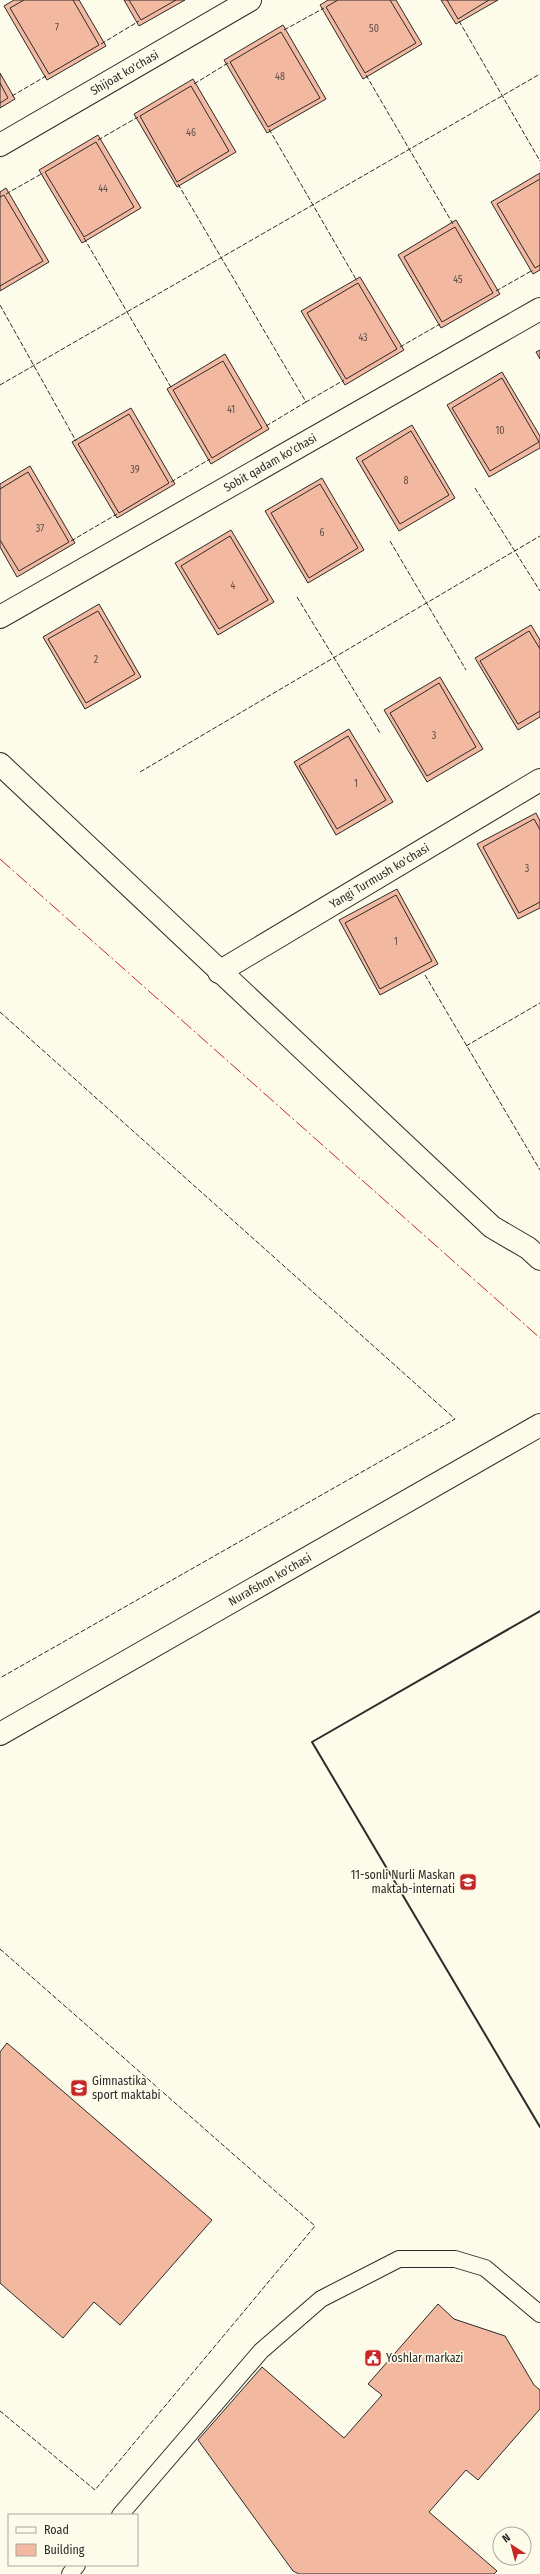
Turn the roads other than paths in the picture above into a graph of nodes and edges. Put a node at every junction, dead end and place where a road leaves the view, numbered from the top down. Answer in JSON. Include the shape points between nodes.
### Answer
{"nodes":[{"id":1,"x":250,"y":0,"type":"edge"},
{"id":2,"x":0,"y":145,"type":"edge"},
{"id":3,"x":540,"y":309,"type":"edge"},
{"id":4,"x":0,"y":617,"type":"edge"},
{"id":5,"x":0,"y":764,"type":"edge"},
{"id":6,"x":540,"y":780,"type":"edge"},
{"id":7,"x":219,"y":972,"type":"junction"},
{"id":8,"x":536,"y":1249,"type":"edge"},
{"id":9,"x":540,"y":1425,"type":"edge"},
{"id":10,"x":0,"y":1734,"type":"edge"},
{"id":11,"x":540,"y":2314,"type":"edge"},
{"id":12,"x":121,"y":2514,"type":"edge"},
{"id":13,"x":76,"y":2566,"type":"edge"},
{"id":14,"x":70,"y":2574,"type":"edge"}],
"edges":[{"from":1,"to":2,"type":"street","name":"Shijoat ko'chasi"},
{"from":3,"to":4,"type":"street","name":"Sobit qadam ko'chasi"},
{"from":5,"to":7,"type":"street"},
{"from":6,"to":7,"type":"street","name":"Yangi Turmush ko'chasi"},
{"from":7,"to":8,"type":"street","via":[[492,1227]]},
{"from":9,"to":10,"type":"street","name":"Nurafshon ko'chasi"},
{"from":11,"to":12,"type":"lane","via":[[485,2268],[455,2258],[399,2259],[321,2299],[261,2351]]},
{"from":13,"to":14,"type":"lane"}]}
